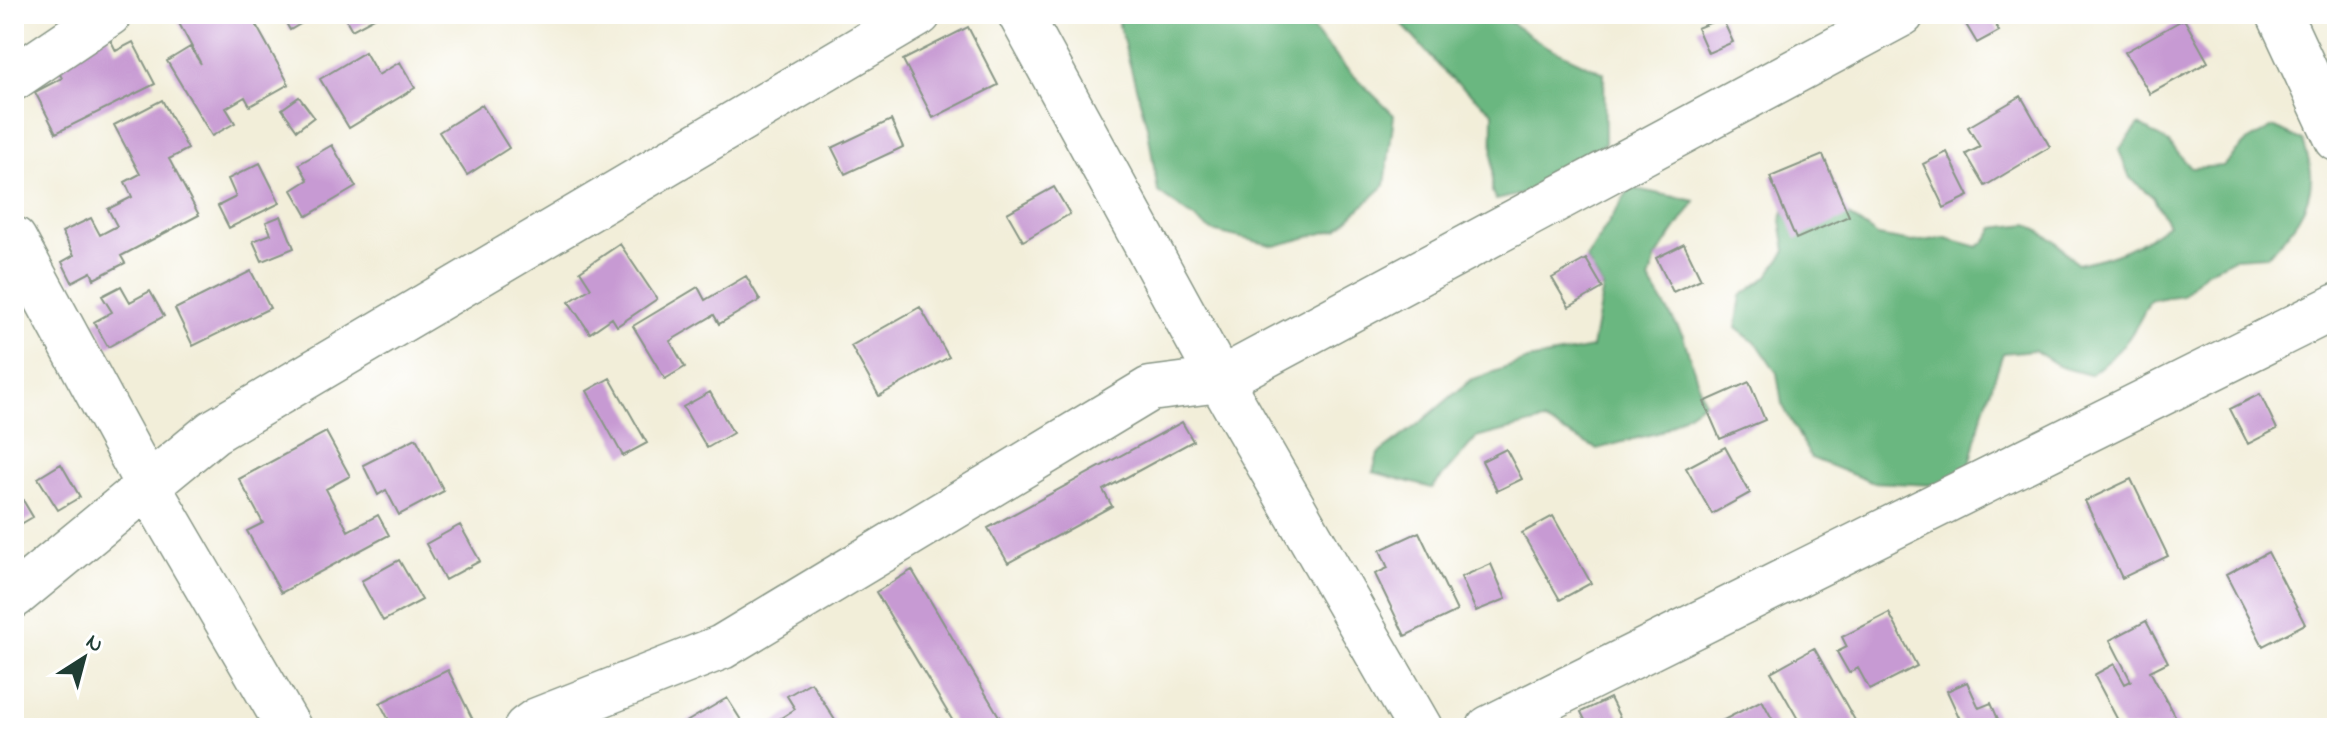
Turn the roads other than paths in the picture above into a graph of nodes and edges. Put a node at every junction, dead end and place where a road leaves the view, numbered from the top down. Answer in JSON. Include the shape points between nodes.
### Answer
{"nodes":[{"id":1,"x":109,"y":14,"type":"edge"},
{"id":2,"x":919,"y":14,"type":"edge"},
{"id":3,"x":1020,"y":14,"type":"edge"},
{"id":4,"x":1902,"y":14,"type":"edge"},
{"id":5,"x":2279,"y":14,"type":"edge"},
{"id":6,"x":14,"y":78,"type":"edge"},
{"id":7,"x":2337,"y":139,"type":"edge"},
{"id":8,"x":14,"y":239,"type":"edge"},
{"id":9,"x":2337,"y":306,"type":"edge"},
{"id":10,"x":1220,"y":380,"type":"junction"},
{"id":11,"x":148,"y":486,"type":"junction"},
{"id":12,"x":14,"y":596,"type":"edge"},
{"id":13,"x":289,"y":728,"type":"edge"},
{"id":14,"x":526,"y":728,"type":"edge"},
{"id":15,"x":1420,"y":728,"type":"edge"},
{"id":16,"x":1489,"y":728,"type":"edge"}],
"edges":[{"from":1,"to":6,"type":"street"},
{"from":2,"to":11,"type":"street","via":[[213,432]]},
{"from":3,"to":10,"type":"street"},
{"from":4,"to":10,"type":"street"},
{"from":5,"to":7,"type":"street"},
{"from":8,"to":11,"type":"street"},
{"from":9,"to":16,"type":"street"},
{"from":10,"to":14,"type":"street","via":[[1150,389],[722,647]]},
{"from":10,"to":15,"type":"street"},
{"from":11,"to":12,"type":"street"},
{"from":11,"to":13,"type":"street"}]}
